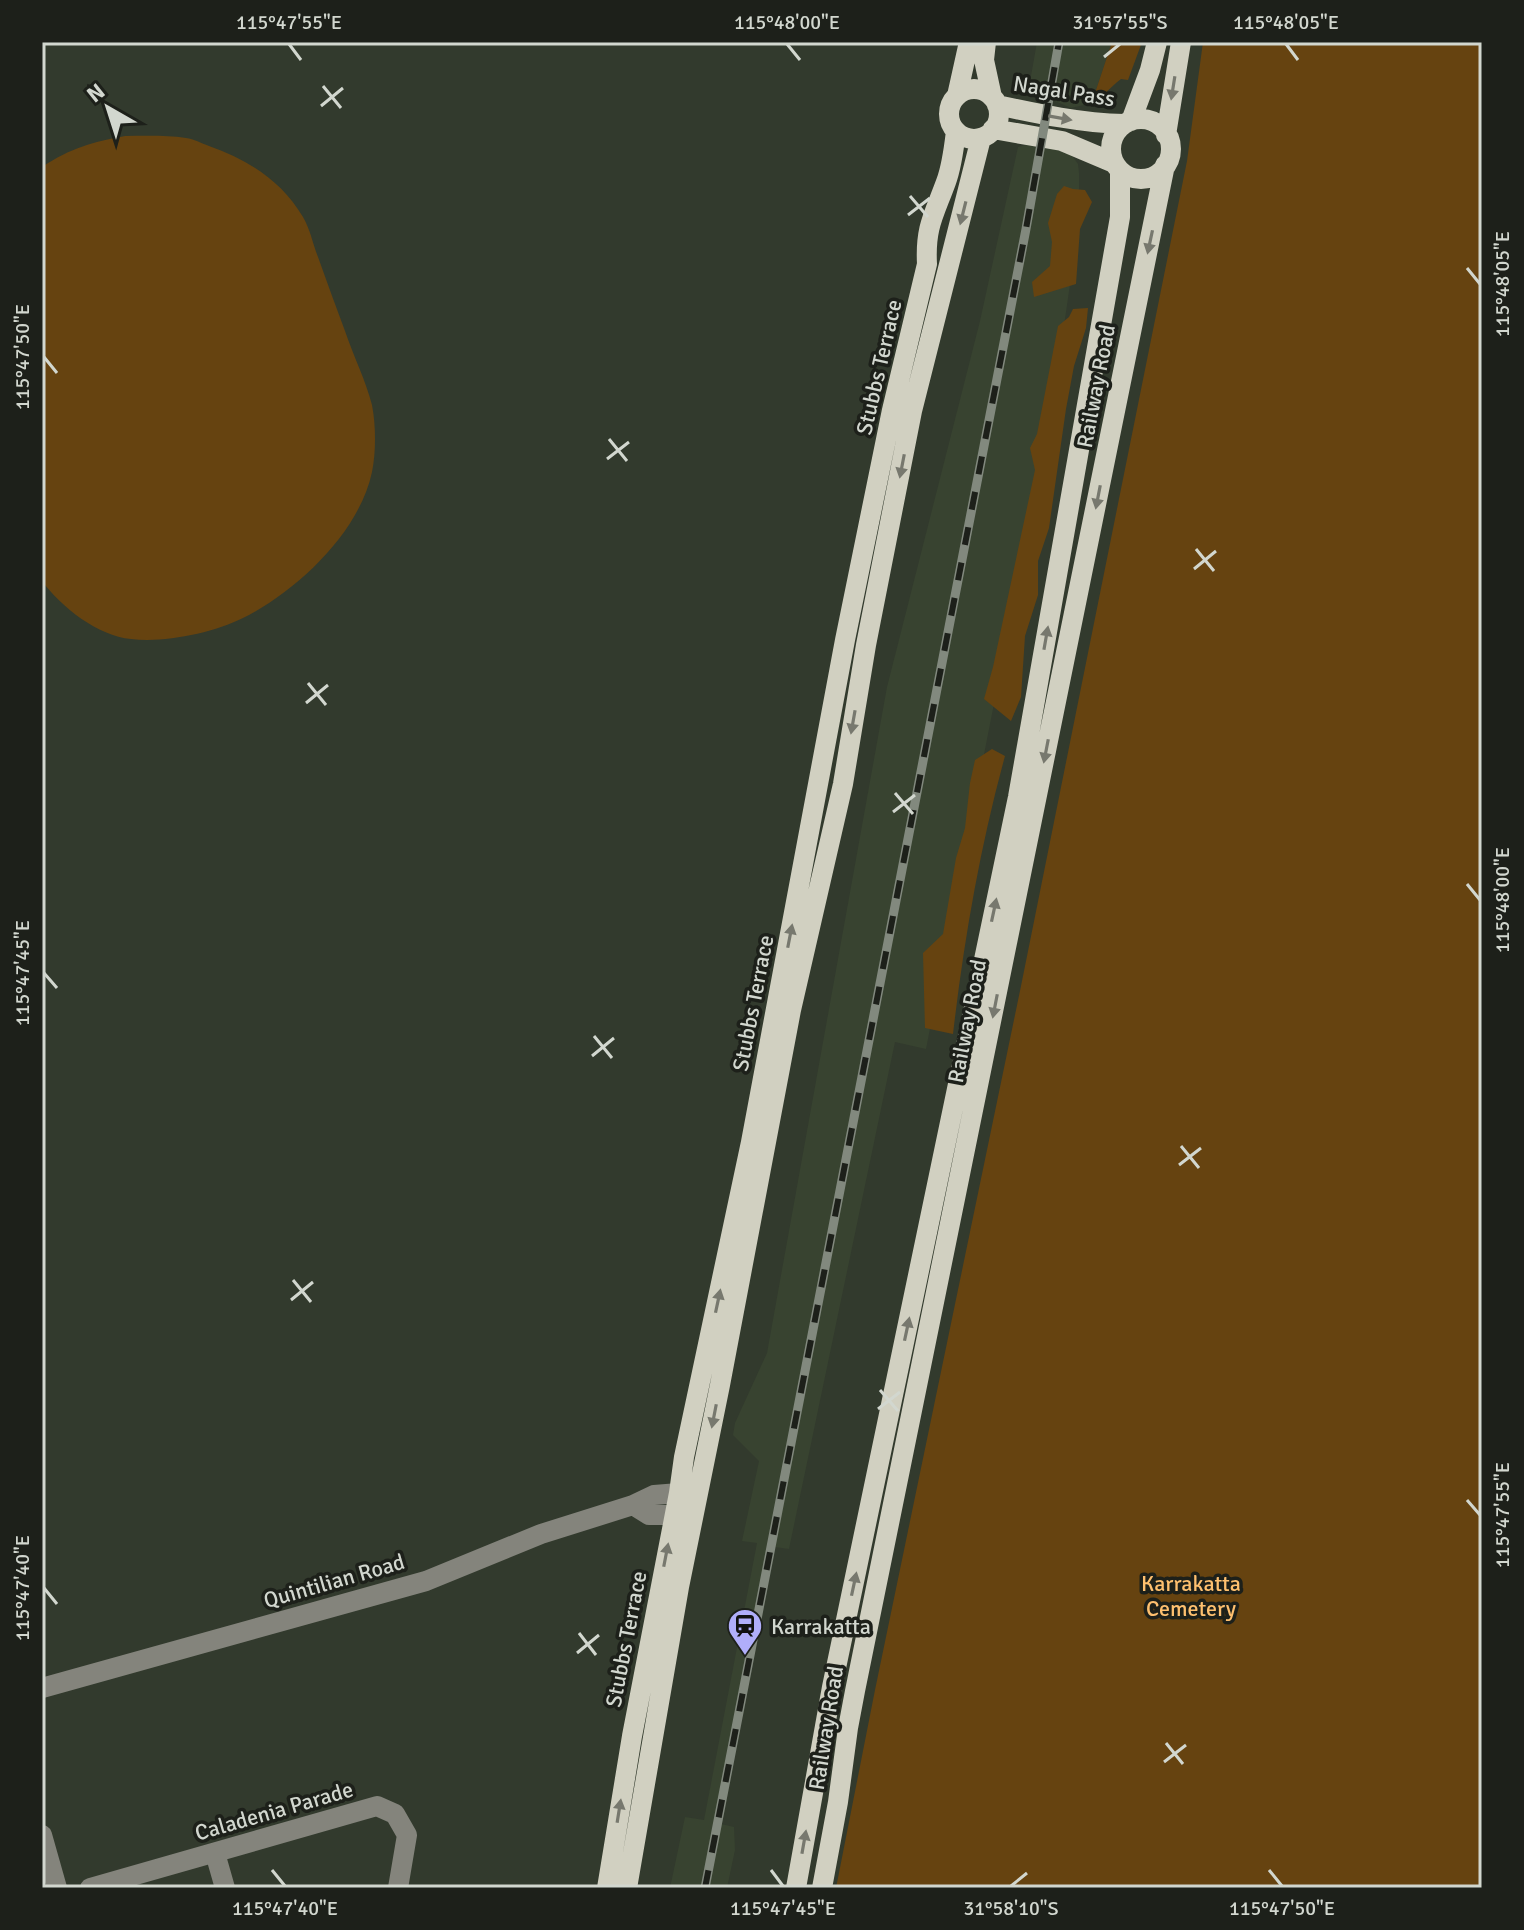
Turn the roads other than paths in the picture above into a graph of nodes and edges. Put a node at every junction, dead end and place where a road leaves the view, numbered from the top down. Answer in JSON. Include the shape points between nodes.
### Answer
{"nodes":[{"id":1,"x":969,"y":42,"type":"edge"},
{"id":2,"x":986,"y":42,"type":"edge"},
{"id":3,"x":1157,"y":42,"type":"edge"},
{"id":4,"x":1181,"y":42,"type":"edge"},
{"id":5,"x":957,"y":96,"type":"junction"},
{"id":6,"x":995,"y":101,"type":"junction"},
{"id":7,"x":1128,"y":123,"type":"junction"},
{"id":8,"x":956,"y":131,"type":"junction"},
{"id":9,"x":987,"y":133,"type":"junction"},
{"id":10,"x":1166,"y":135,"type":"junction"},
{"id":11,"x":1165,"y":165,"type":"junction"},
{"id":12,"x":1117,"y":167,"type":"junction"},
{"id":13,"x":686,"y":1506,"type":"junction"},
{"id":14,"x":42,"y":1688,"type":"edge"},
{"id":15,"x":42,"y":1835,"type":"edge"},
{"id":16,"x":215,"y":1853,"type":"junction"},
{"id":17,"x":57,"y":1888,"type":"edge"},
{"id":18,"x":90,"y":1888,"type":"edge"},
{"id":19,"x":225,"y":1888,"type":"edge"},
{"id":20,"x":398,"y":1888,"type":"edge"},
{"id":21,"x":607,"y":1888,"type":"edge"},
{"id":22,"x":627,"y":1888,"type":"edge"},
{"id":23,"x":796,"y":1888,"type":"edge"},
{"id":24,"x":822,"y":1888,"type":"edge"}],
"edges":[{"from":1,"to":5,"type":"main road"},
{"from":2,"to":6,"type":"main road","via":[[984,60]]},
{"from":3,"to":7,"type":"main road"},
{"from":4,"to":10,"type":"main road","one_way":true},
{"from":5,"to":6,"type":"main road","via":[[971,89],[986,92]]},
{"from":5,"to":8,"type":"main road","via":[[949,117]]},
{"from":6,"to":7,"type":"main road","name":"Nagal Pass","one_way":true,"via":[[1063,118]]},
{"from":6,"to":9,"type":"main road","via":[[999,113]]},
{"from":7,"to":10,"type":"main road","via":[[1151,121]]},
{"from":7,"to":12,"type":"main road","via":[[1111,146]]},
{"from":8,"to":9,"type":"main road","via":[[968,138]]},
{"from":13,"to":8,"type":"main road","name":"Stubbs Terrace","one_way":true,"via":[[684,1457],[751,1142],[845,640],[927,264],[930,220],[946,182]]},
{"from":9,"to":12,"type":"main road","via":[[1062,141]]},
{"from":9,"to":13,"type":"main road","name":"Stubbs Terrace","one_way":true,"via":[[912,411],[843,784]]},
{"from":10,"to":11,"type":"main road","via":[[1170,150]]},
{"from":11,"to":12,"type":"main road","via":[[1144,179],[1127,176]]},
{"from":11,"to":24,"type":"main road","name":"Railway Road","one_way":true,"via":[[855,1691]]},
{"from":23,"to":12,"type":"main road","name":"Railway Road","one_way":true,"via":[[832,1687],[1018,797],[1120,217]]},
{"from":13,"to":14,"type":"street","name":"Quintilian Road","via":[[649,1515],[633,1505],[541,1534],[426,1581]]},
{"from":21,"to":13,"type":"main road","name":"Stubbs Terrace","one_way":true,"via":[[632,1736]]},
{"from":13,"to":22,"type":"main road","name":"Stubbs Terrace","via":[[674,1615]]},
{"from":15,"to":17,"type":"street"},
{"from":16,"to":18,"type":"street","name":"Caladenia Parade"},
{"from":16,"to":19,"type":"street"},
{"from":16,"to":20,"type":"street","name":"Caladenia Parade","via":[[377,1806],[395,1814],[407,1835]]}]}
